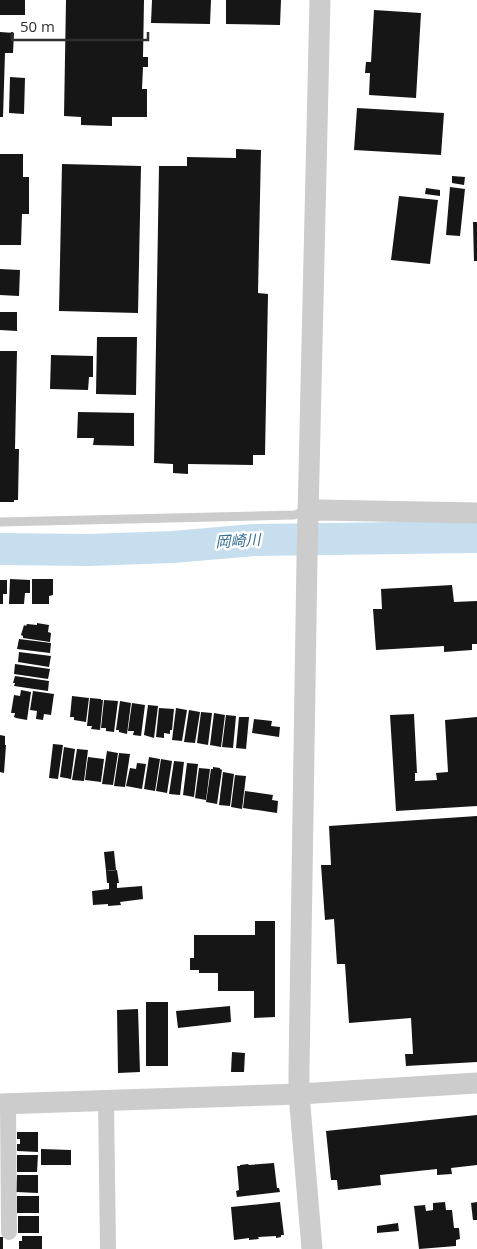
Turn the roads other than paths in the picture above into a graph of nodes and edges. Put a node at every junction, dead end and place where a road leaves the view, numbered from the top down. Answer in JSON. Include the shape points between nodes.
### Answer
{"nodes":[{"id":1,"x":320,"y":0,"type":"edge"},
{"id":2,"x":477,"y":513,"type":"edge"},
{"id":3,"x":308,"y":517,"type":"junction"},
{"id":4,"x":0,"y":522,"type":"edge"},
{"id":5,"x":477,"y":1083,"type":"edge"},
{"id":6,"x":298,"y":1094,"type":"junction"},
{"id":7,"x":106,"y":1101,"type":"junction"},
{"id":8,"x":4,"y":1104,"type":"edge"},
{"id":9,"x":8,"y":1232,"type":"dead end"},
{"id":10,"x":108,"y":1249,"type":"edge"},
{"id":11,"x":312,"y":1249,"type":"edge"}],
"edges":[{"from":1,"to":3,"type":"street"},
{"from":2,"to":3,"type":"street","via":[[321,510]]},
{"from":3,"to":4,"type":"lane"},
{"from":3,"to":6,"type":"street"},
{"from":5,"to":6,"type":"street"},
{"from":6,"to":7,"type":"street"},
{"from":6,"to":11,"type":"street"},
{"from":7,"to":8,"type":"street"},
{"from":7,"to":10,"type":"street"},
{"from":8,"to":9,"type":"street"}]}
